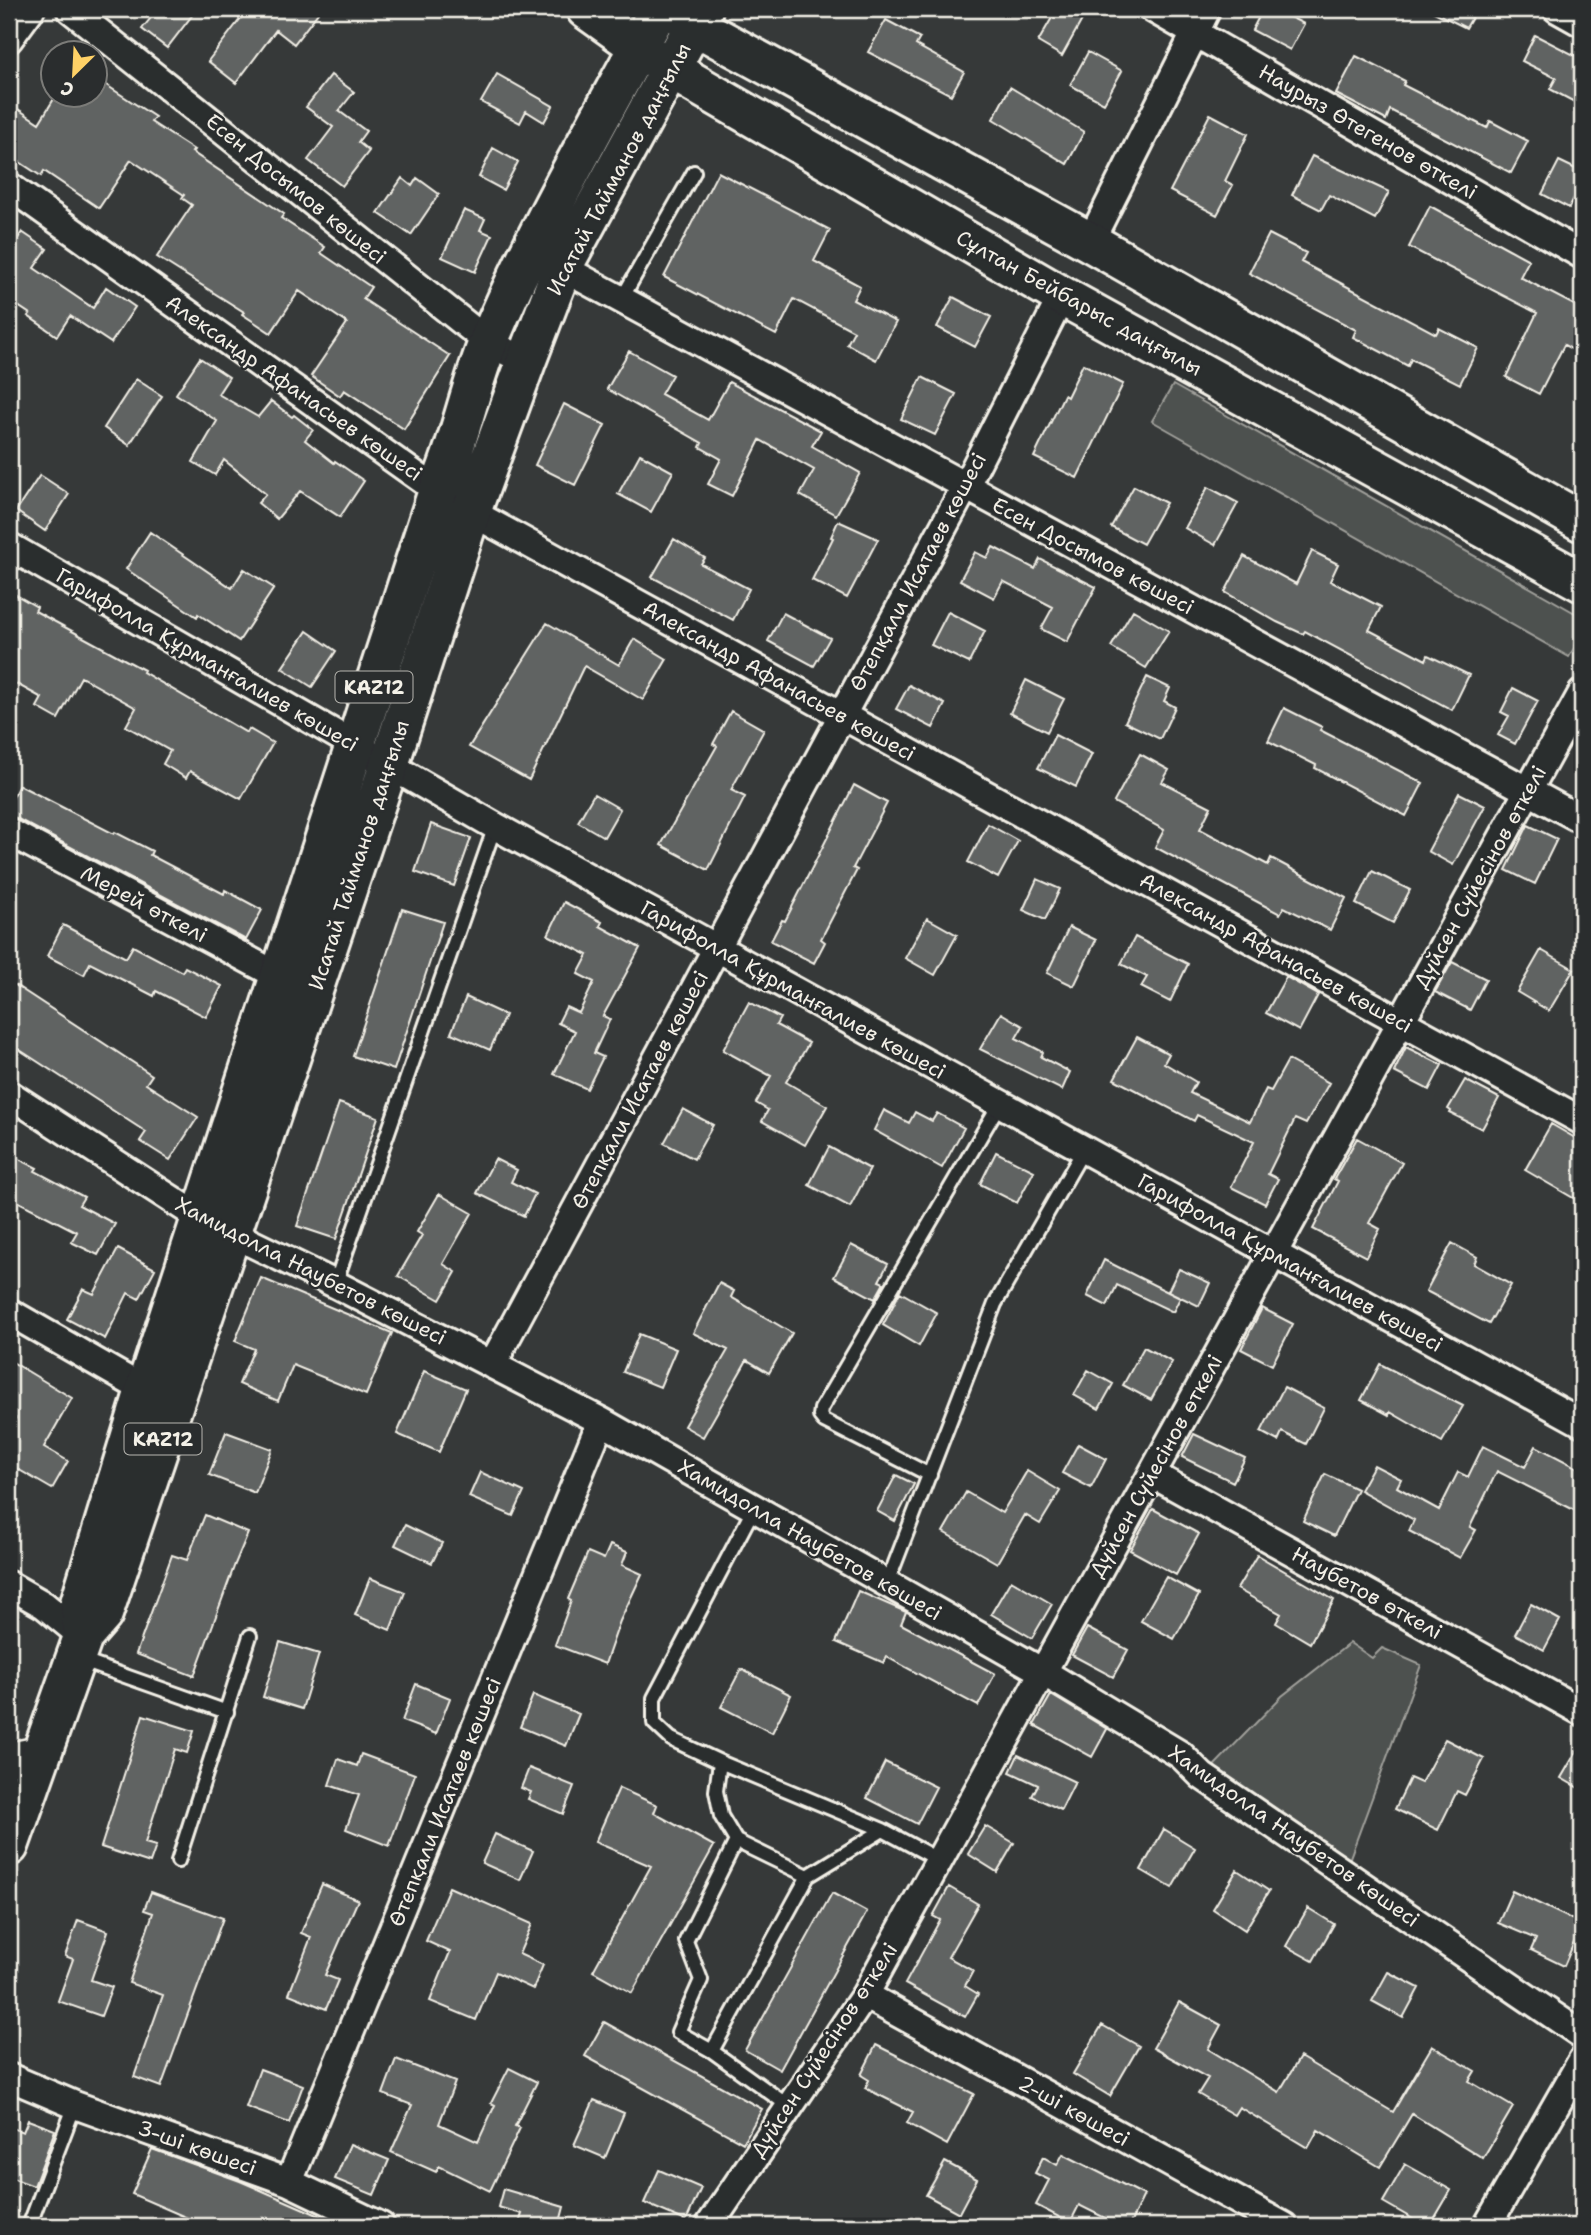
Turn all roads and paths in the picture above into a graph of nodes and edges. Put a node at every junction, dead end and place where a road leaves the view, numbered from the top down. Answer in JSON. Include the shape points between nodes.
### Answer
{"nodes":[{"id":1,"x":31,"y":9,"type":"edge"},
{"id":2,"x":70,"y":9,"type":"edge"},
{"id":3,"x":586,"y":9,"type":"edge"},
{"id":4,"x":659,"y":9,"type":"edge"},
{"id":5,"x":1153,"y":9,"type":"edge"},
{"id":6,"x":1557,"y":9,"type":"edge"},
{"id":7,"x":689,"y":14,"type":"edge"},
{"id":8,"x":1201,"y":20,"type":"edge"},
{"id":9,"x":1582,"y":23,"type":"edge"},
{"id":10,"x":9,"y":39,"type":"edge"},
{"id":11,"x":639,"y":47,"type":"junction"},
{"id":12,"x":670,"y":69,"type":"junction"},
{"id":13,"x":694,"y":172,"type":"dead end"},
{"id":14,"x":9,"y":186,"type":"edge"},
{"id":15,"x":1090,"y":242,"type":"junction"},
{"id":16,"x":1582,"y":255,"type":"edge"},
{"id":17,"x":546,"y":259,"type":"junction"},
{"id":18,"x":1062,"y":296,"type":"junction"},
{"id":19,"x":621,"y":300,"type":"junction"},
{"id":20,"x":488,"y":342,"type":"junction"},
{"id":21,"x":526,"y":362,"type":"junction"},
{"id":22,"x":965,"y":487,"type":"junction"},
{"id":23,"x":438,"y":491,"type":"junction"},
{"id":24,"x":471,"y":512,"type":"junction"},
{"id":25,"x":1582,"y":522,"type":"edge"},
{"id":26,"x":9,"y":547,"type":"edge"},
{"id":27,"x":1582,"y":582,"type":"edge"},
{"id":28,"x":1582,"y":693,"type":"edge"},
{"id":29,"x":842,"y":715,"type":"junction"},
{"id":30,"x":355,"y":745,"type":"junction"},
{"id":31,"x":389,"y":765,"type":"junction"},
{"id":32,"x":1527,"y":791,"type":"junction"},
{"id":33,"x":1582,"y":820,"type":"edge"},
{"id":34,"x":495,"y":826,"type":"junction"},
{"id":35,"x":9,"y":832,"type":"edge"},
{"id":36,"x":717,"y":948,"type":"junction"},
{"id":37,"x":279,"y":976,"type":"junction"},
{"id":38,"x":1401,"y":1022,"type":"junction"},
{"id":39,"x":9,"y":1094,"type":"edge"},
{"id":40,"x":1000,"y":1103,"type":"junction"},
{"id":41,"x":1582,"y":1121,"type":"edge"},
{"id":42,"x":1084,"y":1149,"type":"junction"},
{"id":43,"x":217,"y":1227,"type":"junction"},
{"id":44,"x":1273,"y":1254,"type":"junction"},
{"id":45,"x":335,"y":1284,"type":"junction"},
{"id":46,"x":9,"y":1312,"type":"edge"},
{"id":47,"x":492,"y":1364,"type":"junction"},
{"id":48,"x":145,"y":1390,"type":"junction"},
{"id":49,"x":601,"y":1421,"type":"junction"},
{"id":50,"x":1582,"y":1423,"type":"edge"},
{"id":51,"x":1152,"y":1474,"type":"junction"},
{"id":52,"x":930,"y":1475,"type":"junction"},
{"id":53,"x":754,"y":1508,"type":"junction"},
{"id":54,"x":887,"y":1584,"type":"junction"},
{"id":55,"x":9,"y":1585,"type":"edge"},
{"id":56,"x":250,"y":1636,"type":"dead end"},
{"id":57,"x":80,"y":1648,"type":"junction"},
{"id":58,"x":1043,"y":1672,"type":"junction"},
{"id":59,"x":227,"y":1712,"type":"junction"},
{"id":60,"x":1582,"y":1712,"type":"edge"},
{"id":61,"x":25,"y":1756,"type":"edge"},
{"id":62,"x":720,"y":1762,"type":"junction"},
{"id":63,"x":883,"y":1830,"type":"junction"},
{"id":64,"x":736,"y":1841,"type":"junction"},
{"id":65,"x":9,"y":1846,"type":"edge"},
{"id":66,"x":939,"y":1860,"type":"junction"},
{"id":67,"x":178,"y":1861,"type":"dead end"},
{"id":68,"x":808,"y":1876,"type":"junction"},
{"id":69,"x":865,"y":1995,"type":"junction"},
{"id":70,"x":1582,"y":2035,"type":"edge"},
{"id":71,"x":712,"y":2051,"type":"junction"},
{"id":72,"x":1582,"y":2060,"type":"edge"},
{"id":73,"x":9,"y":2077,"type":"edge"},
{"id":74,"x":75,"y":2105,"type":"junction"},
{"id":75,"x":790,"y":2107,"type":"junction"},
{"id":76,"x":289,"y":2182,"type":"junction"},
{"id":77,"x":29,"y":2226,"type":"edge"},
{"id":78,"x":382,"y":2226,"type":"edge"},
{"id":79,"x":709,"y":2226,"type":"edge"},
{"id":80,"x":1284,"y":2226,"type":"edge"},
{"id":81,"x":1487,"y":2226,"type":"edge"}],
"edges":[{"from":1,"to":10,"type":"street"},
{"from":2,"to":20,"type":"street","name":"Есен Досымов көшесі"},
{"from":3,"to":11,"type":"main road","name":"Сұлтан Бейбарыс даңғылы"},
{"from":4,"to":11,"type":"main road","name":"Исатай Тайманов даңғылы","number":"KAZ12"},
{"from":5,"to":8,"type":"street","name":"Наурыз Өтегенов өткелі"},
{"from":6,"to":9,"type":"street"},
{"from":7,"to":12,"type":"main road","name":"Исатай Тайманов даңғылы","number":"KAZ12"},
{"from":7,"to":15,"type":"main road"},
{"from":8,"to":15,"type":"street"},
{"from":8,"to":16,"type":"street","name":"Наурыз Өтегенов өткелі"},
{"from":11,"to":12,"type":"main road","name":"Сұлтан Бейбарыс даңғылы"},
{"from":11,"to":17,"type":"main road","name":"Исатай Тайманов даңғылы","number":"KAZ12"},
{"from":12,"to":17,"type":"main road","name":"Исатай Тайманов даңғылы","number":"KAZ12"},
{"from":12,"to":18,"type":"main road","name":"Сұлтан Бейбарыс даңғылы"},
{"from":13,"to":19,"type":"lane"},
{"from":14,"to":23,"type":"street","name":"Александр Афанасьев көшесі"},
{"from":15,"to":25,"type":"main road"},
{"from":17,"to":19,"type":"street","name":"Есен Досымов көшесі"},
{"from":17,"to":20,"type":"main road","name":"Исатай Тайманов даңғылы","number":"KAZ12"},
{"from":17,"to":21,"type":"main road","name":"Исатай Тайманов даңғылы","number":"KAZ12"},
{"from":18,"to":22,"type":"street","name":"Өтепқали Исатаев көшесі"},
{"from":18,"to":27,"type":"main road","name":"Сұлтан Бейбарыс даңғылы"},
{"from":19,"to":22,"type":"street","name":"Есен Досымов көшесі"},
{"from":20,"to":21,"type":"street","name":"Есен Досымов көшесі"},
{"from":20,"to":23,"type":"main road","name":"Исатай Тайманов даңғылы","number":"KAZ12"},
{"from":21,"to":24,"type":"main road","name":"Исатай Тайманов даңғылы","number":"KAZ12"},
{"from":22,"to":29,"type":"street","name":"Өтепқали Исатаев көшесі"},
{"from":22,"to":32,"type":"street","name":"Есен Досымов көшесі"},
{"from":23,"to":24,"type":"street","name":"Александр Афанасьев көшесі"},
{"from":23,"to":30,"type":"main road","name":"Исатай Тайманов даңғылы","number":"KAZ12"},
{"from":24,"to":29,"type":"street","name":"Александр Афанасьев көшесі"},
{"from":24,"to":31,"type":"main road","name":"Исатай Тайманов даңғылы","number":"KAZ12"},
{"from":26,"to":30,"type":"street","name":"Гарифолла Құрманғалиев көшесі"},
{"from":28,"to":32,"type":"street","name":"Дүйсен Сүйесінов өткелі"},
{"from":29,"to":36,"type":"street","name":"Өтепқали Исатаев көшесі"},
{"from":29,"to":38,"type":"street","name":"Александр Афанасьев көшесі"},
{"from":30,"to":31,"type":"street","name":"Гарифолла Құрманғалиев көшесі"},
{"from":30,"to":37,"type":"main road","name":"Исатай Тайманов даңғылы","number":"KAZ12"},
{"from":31,"to":34,"type":"street","name":"Гарифолла Құрманғалиев көшесі"},
{"from":31,"to":43,"type":"main road","name":"Исатай Тайманов даңғылы","number":"KAZ12"},
{"from":32,"to":33,"type":"street","name":"Есен Досымов көшесі"},
{"from":32,"to":38,"type":"street","name":"Дүйсен Сүйесінов өткелі"},
{"from":34,"to":36,"type":"street","name":"Гарифолла Құрманғалиев көшесі"},
{"from":34,"to":45,"type":"lane"},
{"from":35,"to":37,"type":"street","name":"Мерей өткелі"},
{"from":36,"to":40,"type":"street","name":"Гарифолла Құрманғалиев көшесі"},
{"from":36,"to":47,"type":"street","name":"Өтепқали Исатаев көшесі"},
{"from":37,"to":43,"type":"main road","name":"Исатай Тайманов даңғылы","number":"KAZ12"},
{"from":38,"to":41,"type":"street","name":"Александр Афанасьев көшесі"},
{"from":38,"to":44,"type":"street","name":"Дүйсен Сүйесінов өткелі"},
{"from":39,"to":43,"type":"street","name":"Хамидолла Наубетов көшесі"},
{"from":40,"to":42,"type":"street","name":"Гарифолла Құрманғалиев көшесі"},
{"from":40,"to":52,"type":"lane","via":[[821,1409],[824,1421]]},
{"from":42,"to":44,"type":"street","name":"Гарифолла Құрманғалиев көшесі"},
{"from":42,"to":52,"type":"lane","via":[[995,1304]]},
{"from":43,"to":45,"type":"street","name":"Хамидолла Наубетов көшесі"},
{"from":43,"to":48,"type":"main road","name":"Исатай Тайманов даңғылы","number":"KAZ12"},
{"from":43,"to":57,"type":"main road","name":"Исатай Тайманов даңғылы","number":"KAZ12","via":[[103,1614]]},
{"from":44,"to":50,"type":"street","name":"Гарифолла Құрманғалиев көшесі"},
{"from":44,"to":51,"type":"street","name":"Дүйсен Сүйесінов өткелі"},
{"from":45,"to":47,"type":"street","name":"Хамидолла Наубетов көшесі"},
{"from":46,"to":48,"type":"street"},
{"from":47,"to":49,"type":"street","name":"Хамидолла Наубетов көшесі"},
{"from":48,"to":57,"type":"main road","name":"Исатай Тайманов даңғылы","number":"KAZ12","via":[[80,1602]]},
{"from":49,"to":53,"type":"street","name":"Хамидолла Наубетов көшесі"},
{"from":49,"to":76,"type":"street","name":"Өтепқали Исатаев көшесі"},
{"from":51,"to":58,"type":"street","name":"Дүйсен Сүйесінов өткелі"},
{"from":51,"to":60,"type":"street","name":"Наубетов өткелі"},
{"from":52,"to":54,"type":"lane"},
{"from":53,"to":54,"type":"street","name":"Хамидолла Наубетов көшесі"},
{"from":53,"to":62,"type":"lane","via":[[654,1699],[654,1723],[671,1739]]},
{"from":54,"to":58,"type":"street","name":"Хамидолла Наубетов көшесі"},
{"from":55,"to":57,"type":"street","via":[[44,1605]]},
{"from":56,"to":59,"type":"lane"},
{"from":57,"to":59,"type":"lane"},
{"from":57,"to":61,"type":"main road","name":"Исатай Тайманов даңғылы","number":"KAZ12"},
{"from":58,"to":66,"type":"street","name":"Дүйсен Сүйесінов өткелі"},
{"from":58,"to":70,"type":"street","name":"Хамидолла Наубетов көшесі","via":[[1181,1755],[1202,1776]]},
{"from":59,"to":67,"type":"lane"},
{"from":61,"to":65,"type":"main road","name":"Исатай Тайманов даңғылы","number":"KAZ12"},
{"from":62,"to":63,"type":"lane"},
{"from":62,"to":64,"type":"lane","via":[[716,1791],[721,1816]]},
{"from":63,"to":66,"type":"lane"},
{"from":63,"to":68,"type":"lane"},
{"from":64,"to":68,"type":"lane"},
{"from":64,"to":71,"type":"lane","via":[[686,1941],[701,1980],[678,2032]]},
{"from":66,"to":69,"type":"street","name":"Дүйсен Сүйесінов өткелі"},
{"from":68,"to":71,"type":"lane"},
{"from":69,"to":75,"type":"street","name":"Дүйсен Сүйесінов өткелі"},
{"from":69,"to":80,"type":"street","name":"2-ші көшесі"},
{"from":71,"to":75,"type":"lane"},
{"from":72,"to":81,"type":"street"},
{"from":73,"to":74,"type":"street","name":"3-ші көшесі"},
{"from":74,"to":76,"type":"street","name":"3-ші көшесі"},
{"from":74,"to":77,"type":"lane"},
{"from":75,"to":79,"type":"street","name":"Дүйсен Сүйесінов өткелі"},
{"from":76,"to":78,"type":"street","name":"3-ші көшесі"}]}
